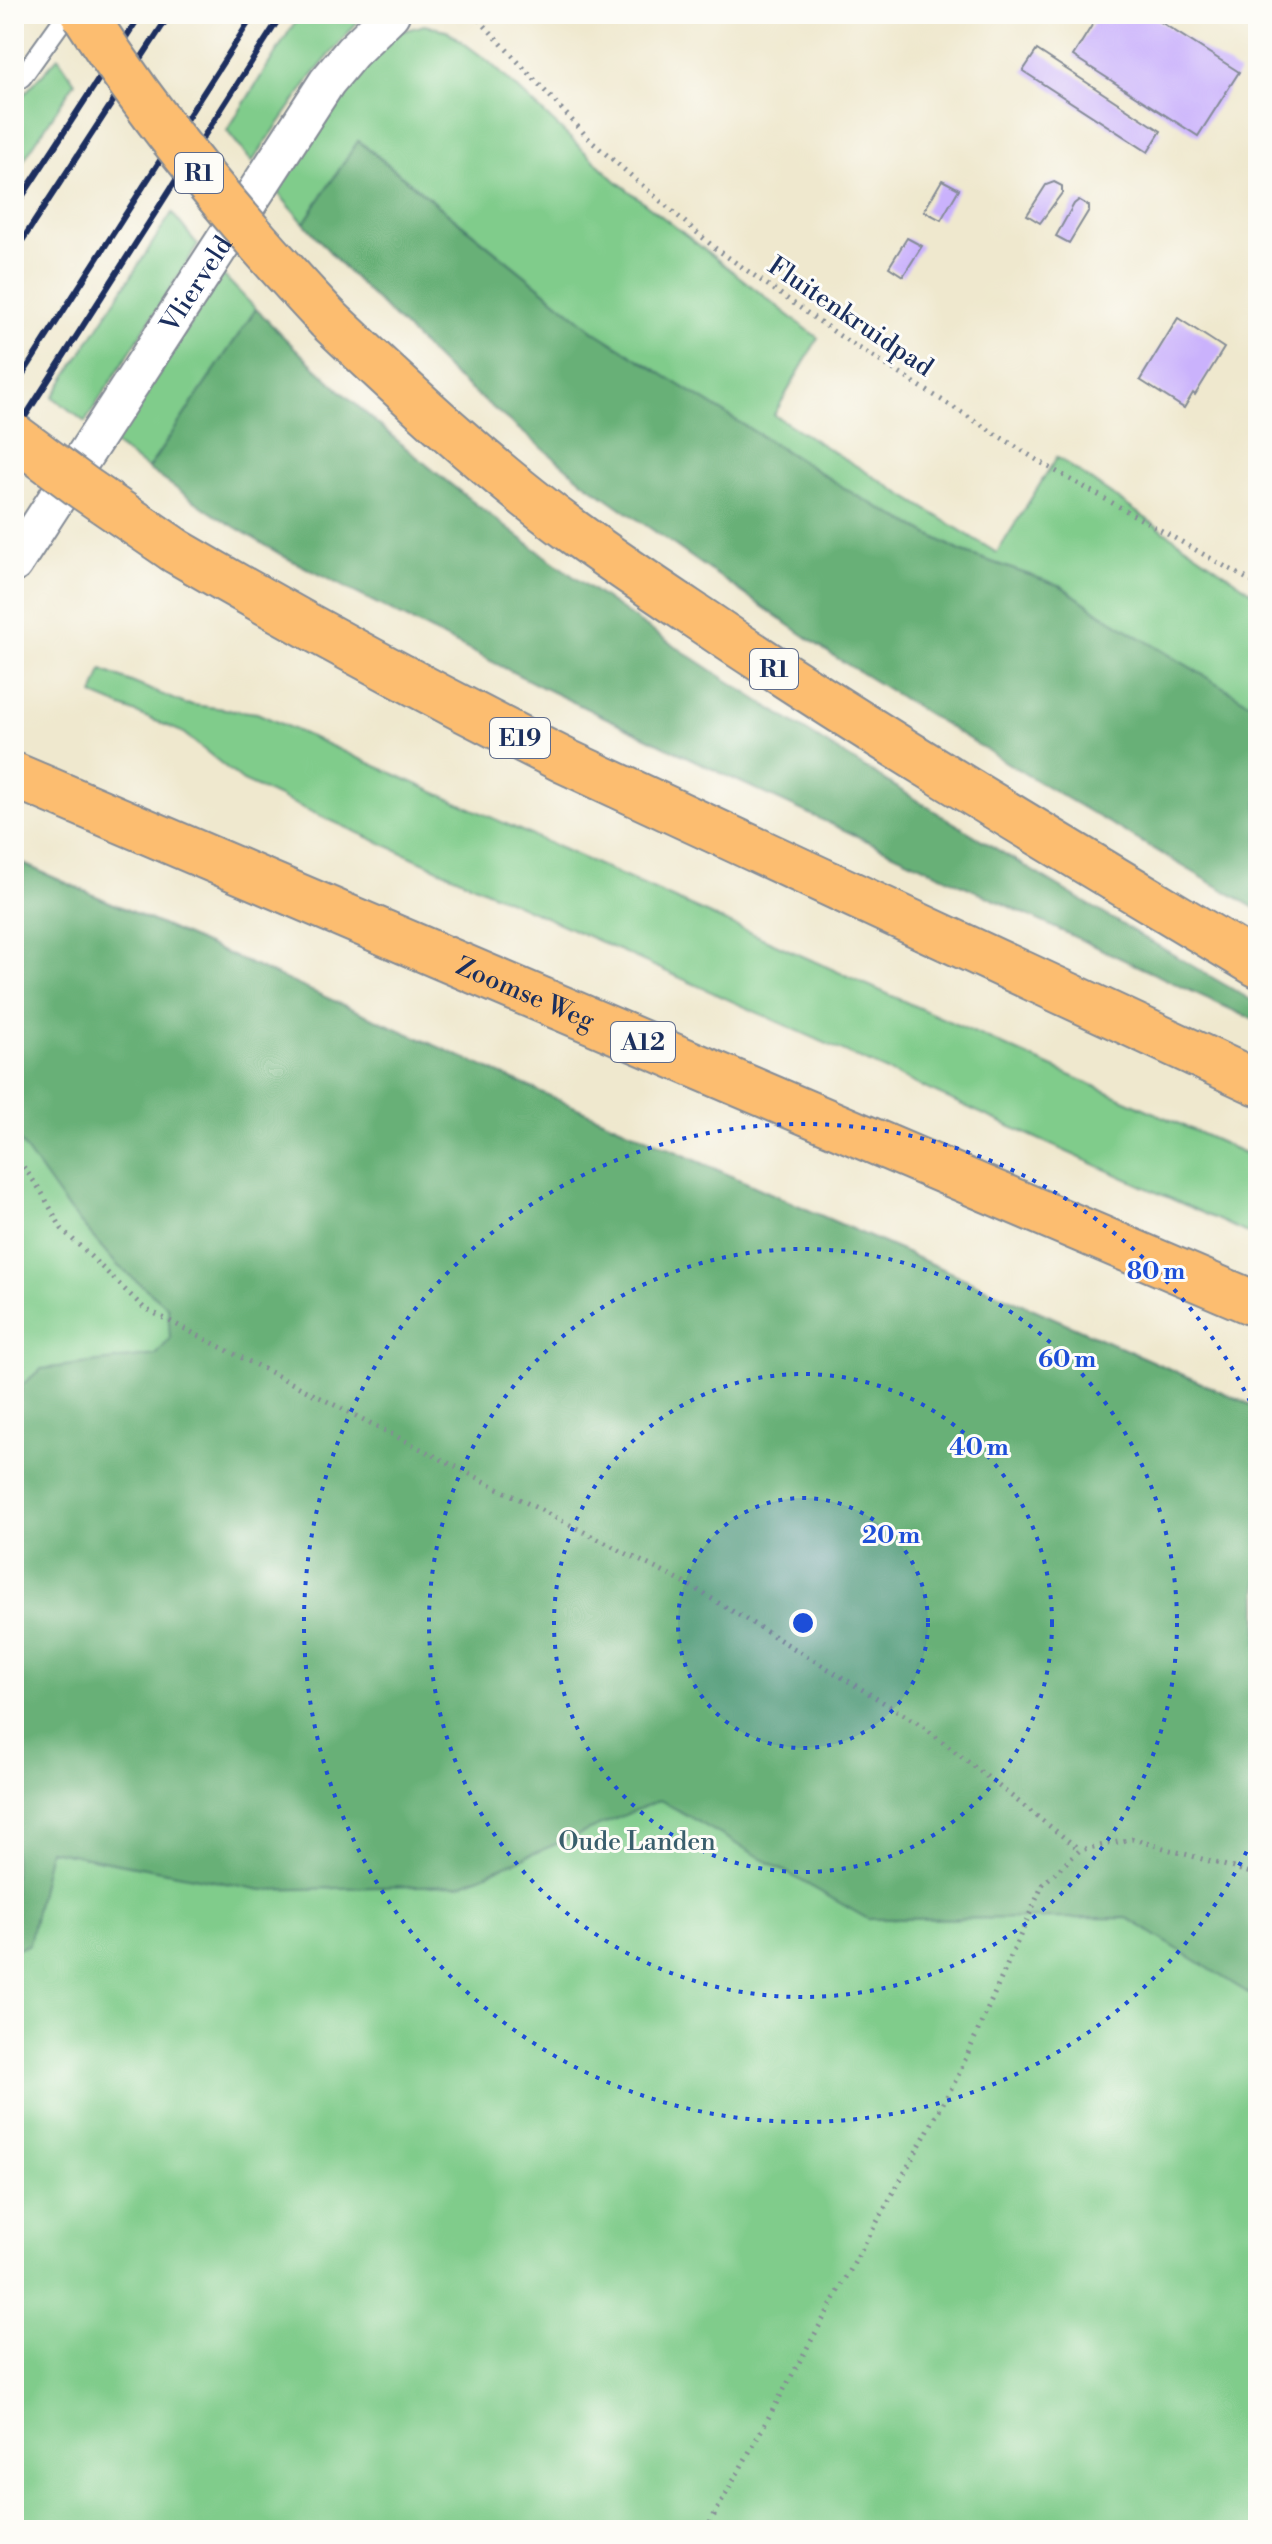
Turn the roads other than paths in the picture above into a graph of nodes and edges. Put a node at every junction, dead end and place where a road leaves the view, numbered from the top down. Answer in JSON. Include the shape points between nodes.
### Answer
{"nodes":[{"id":1,"x":67,"y":14,"type":"edge"},
{"id":2,"x":84,"y":14,"type":"edge"},
{"id":3,"x":391,"y":14,"type":"edge"},
{"id":4,"x":14,"y":83,"type":"edge"},
{"id":5,"x":14,"y":436,"type":"edge"},
{"id":6,"x":14,"y":564,"type":"edge"},
{"id":7,"x":21,"y":778,"type":"edge"},
{"id":8,"x":1258,"y":965,"type":"edge"},
{"id":9,"x":1258,"y":1083,"type":"edge"},
{"id":10,"x":1258,"y":1305,"type":"edge"}],
"edges":[{"from":1,"to":4,"type":"lane"},
{"from":2,"to":8,"type":"highway","number":"R1","bridge":true,"via":[[159,124],[236,218],[329,320],[501,475],[651,586],[854,721]]},
{"from":3,"to":6,"type":"street","name":"Vlierveld","via":[[327,82]]},
{"from":5,"to":9,"type":"highway","number":"E19","bridge":true,"via":[[176,551],[453,705]]},
{"from":7,"to":10,"type":"highway","name":"Zoomse Weg","number":"A12"}]}
